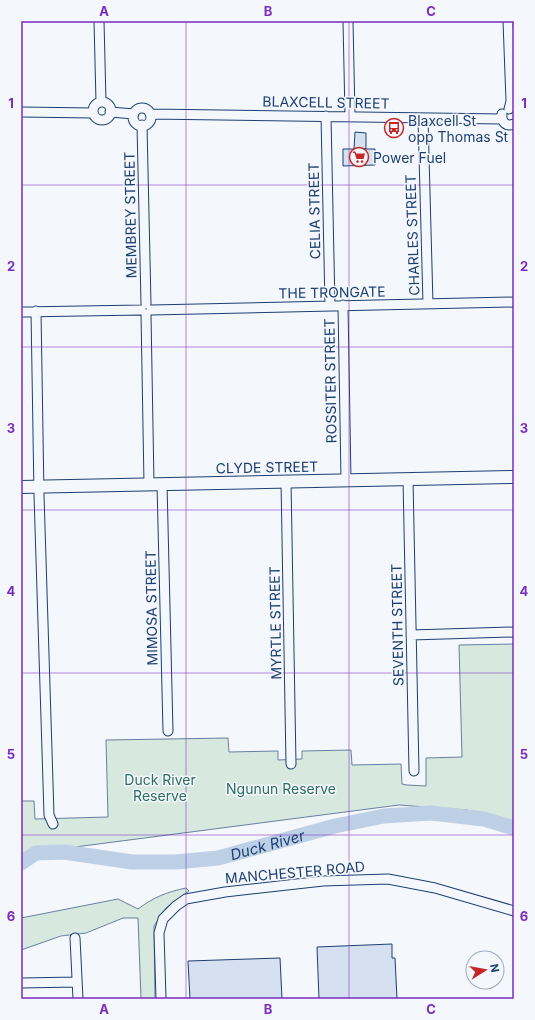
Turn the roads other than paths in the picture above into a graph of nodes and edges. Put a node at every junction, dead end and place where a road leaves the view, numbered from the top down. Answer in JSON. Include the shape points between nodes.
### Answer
{"nodes":[{"id":1,"x":99,"y":21,"type":"edge"},
{"id":2,"x":348,"y":21,"type":"edge"},
{"id":3,"x":508,"y":21,"type":"edge"},
{"id":4,"x":101,"y":102,"type":"junction"},
{"id":5,"x":512,"y":109,"type":"edge"},
{"id":6,"x":21,"y":112,"type":"edge"},
{"id":7,"x":110,"y":112,"type":"junction"},
{"id":8,"x":93,"y":113,"type":"junction"},
{"id":9,"x":134,"y":114,"type":"junction"},
{"id":10,"x":150,"y":114,"type":"junction"},
{"id":11,"x":326,"y":116,"type":"junction"},
{"id":12,"x":350,"y":116,"type":"junction"},
{"id":13,"x":423,"y":118,"type":"junction"},
{"id":14,"x":502,"y":119,"type":"junction"},
{"id":15,"x":514,"y":124,"type":"edge"},
{"id":16,"x":142,"y":125,"type":"junction"},
{"id":17,"x":514,"y":302,"type":"edge"},
{"id":18,"x":428,"y":304,"type":"junction"},
{"id":19,"x":330,"y":306,"type":"junction"},
{"id":20,"x":342,"y":306,"type":"junction"},
{"id":21,"x":146,"y":310,"type":"junction"},
{"id":22,"x":21,"y":312,"type":"edge"},
{"id":23,"x":36,"y":312,"type":"junction"},
{"id":24,"x":514,"y":477,"type":"edge"},
{"id":25,"x":408,"y":479,"type":"junction"},
{"id":26,"x":346,"y":480,"type":"junction"},
{"id":27,"x":286,"y":481,"type":"junction"},
{"id":28,"x":149,"y":484,"type":"junction"},
{"id":29,"x":162,"y":484,"type":"junction"},
{"id":30,"x":21,"y":487,"type":"edge"},
{"id":31,"x":39,"y":487,"type":"junction"},
{"id":32,"x":514,"y":632,"type":"edge"},
{"id":33,"x":411,"y":635,"type":"junction"},
{"id":34,"x":168,"y":731,"type":"dead end"},
{"id":35,"x":292,"y":764,"type":"dead end"},
{"id":36,"x":414,"y":772,"type":"dead end"},
{"id":37,"x":53,"y":824,"type":"dead end"},
{"id":38,"x":514,"y":911,"type":"edge"},
{"id":39,"x":75,"y":938,"type":"dead end"},
{"id":40,"x":77,"y":982,"type":"junction"},
{"id":41,"x":21,"y":984,"type":"edge"},
{"id":42,"x":78,"y":999,"type":"edge"},
{"id":43,"x":161,"y":999,"type":"edge"}],
"edges":[{"from":1,"to":4,"type":"street"},
{"from":2,"to":12,"type":"street"},
{"from":3,"to":5,"type":"street"},
{"from":4,"to":7,"type":"street","via":[[108,105]]},
{"from":4,"to":8,"type":"street","via":[[95,106]]},
{"from":5,"to":14,"type":"street","via":[[503,113]]},
{"from":6,"to":8,"type":"street"},
{"from":7,"to":8,"type":"street","via":[[102,120],[96,118]]},
{"from":7,"to":9,"type":"street"},
{"from":9,"to":10,"type":"street","via":[[142,108]]},
{"from":9,"to":16,"type":"street","via":[[135,122]]},
{"from":10,"to":11,"type":"street","name":"BLAXCELL STREET"},
{"from":10,"to":16,"type":"street","via":[[149,122]]},
{"from":11,"to":12,"type":"street","name":"BLAXCELL STREET"},
{"from":11,"to":19,"type":"street","name":"CELIA STREET"},
{"from":12,"to":13,"type":"street","name":"BLAXCELL STREET"},
{"from":13,"to":14,"type":"street","name":"BLAXCELL STREET"},
{"from":13,"to":18,"type":"street","name":"CHARLES STREET"},
{"from":14,"to":15,"type":"street","via":[[506,124]]},
{"from":16,"to":21,"type":"street","name":"MEMBREY STREET"},
{"from":17,"to":18,"type":"street","name":"THE TRONGATE"},
{"from":18,"to":20,"type":"street","name":"THE TRONGATE"},
{"from":19,"to":20,"type":"street","name":"THE TRONGATE"},
{"from":19,"to":21,"type":"street","name":"THE TRONGATE"},
{"from":20,"to":26,"type":"street","name":"ROSSITER STREET"},
{"from":21,"to":23,"type":"street","name":"THE TRONGATE"},
{"from":21,"to":28,"type":"street","name":"MEMBREY STREET"},
{"from":22,"to":23,"type":"street","name":"THE TRONGATE"},
{"from":23,"to":31,"type":"street"},
{"from":24,"to":25,"type":"main road","name":"CLYDE STREET"},
{"from":25,"to":26,"type":"main road","name":"CLYDE STREET"},
{"from":25,"to":33,"type":"street","name":"SEVENTH STREET"},
{"from":26,"to":27,"type":"main road","name":"CLYDE STREET"},
{"from":27,"to":29,"type":"main road","name":"CLYDE STREET"},
{"from":27,"to":35,"type":"street","name":"MYRTLE STREET"},
{"from":28,"to":29,"type":"main road","name":"CLYDE STREET"},
{"from":28,"to":31,"type":"main road","name":"CLYDE STREET"},
{"from":29,"to":34,"type":"street","name":"MIMOSA STREET"},
{"from":30,"to":31,"type":"main road","name":"CLYDE STREET"},
{"from":31,"to":37,"type":"street","via":[[50,815]]},
{"from":32,"to":33,"type":"street"},
{"from":33,"to":36,"type":"street","name":"SEVENTH STREET"},
{"from":38,"to":43,"type":"street","name":"MANCHESTER ROAD","via":[[435,888],[388,879],[323,882],[225,892],[186,899],[163,919],[161,925]]},
{"from":39,"to":40,"type":"street"},
{"from":40,"to":41,"type":"street"},
{"from":40,"to":42,"type":"street"}]}
